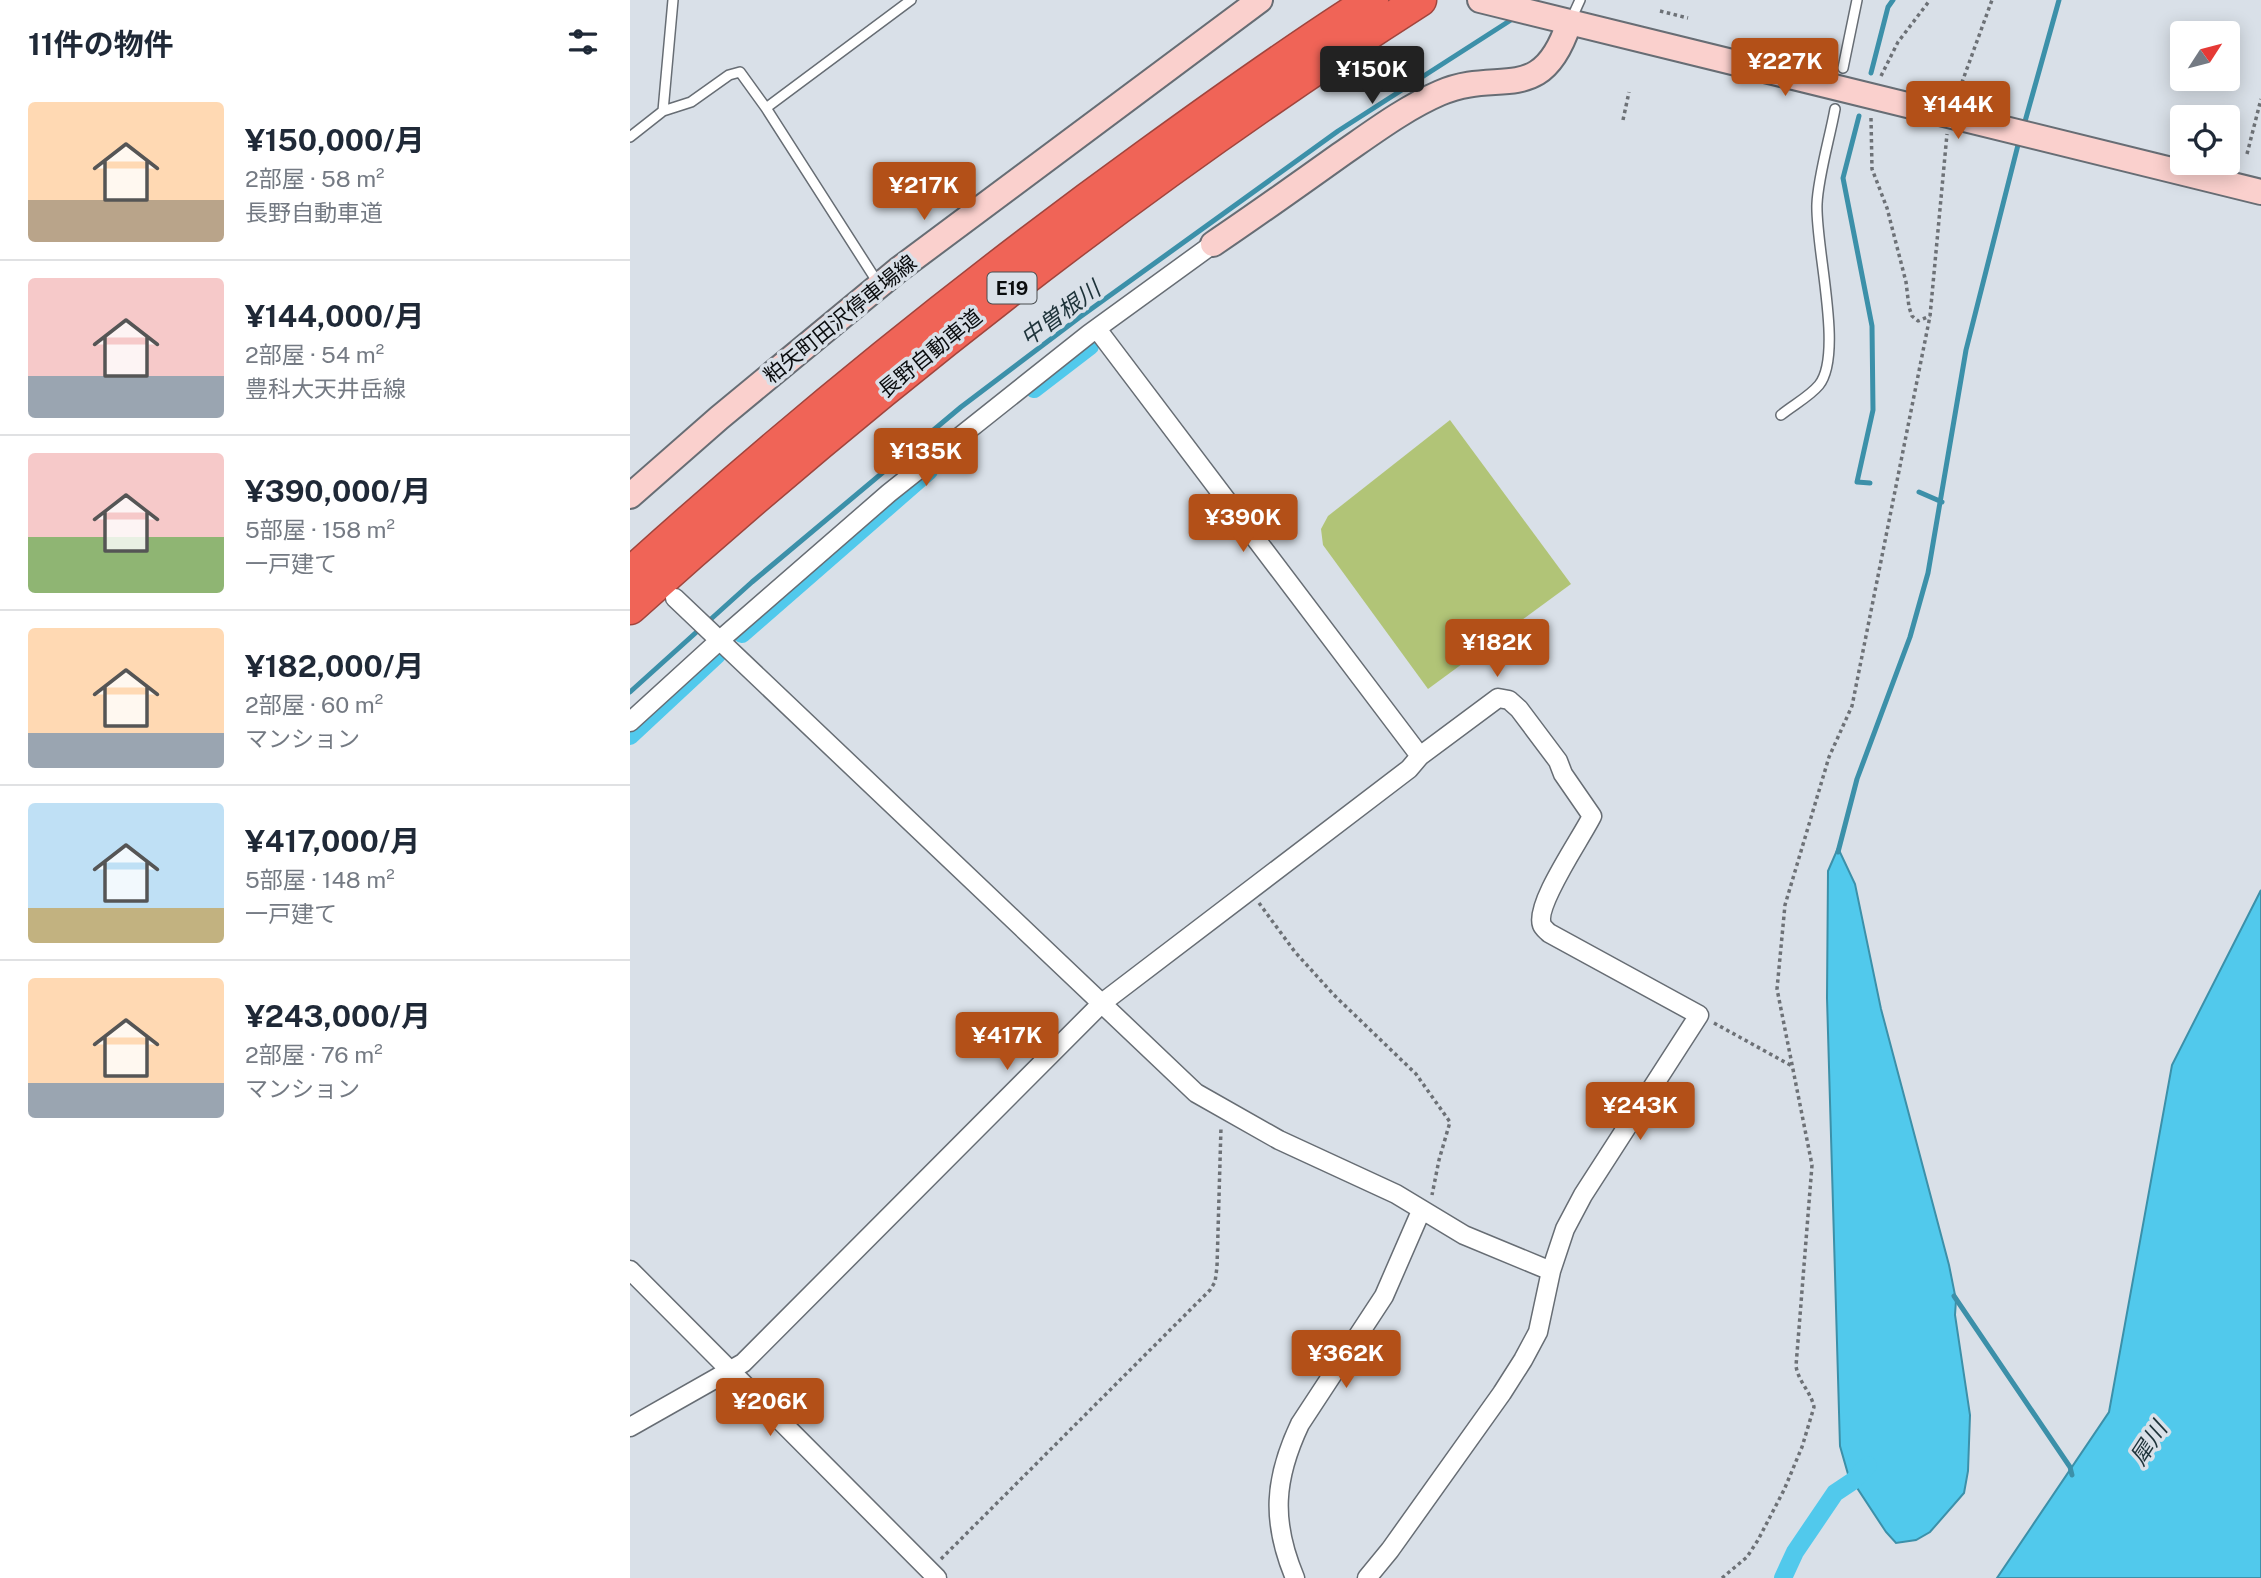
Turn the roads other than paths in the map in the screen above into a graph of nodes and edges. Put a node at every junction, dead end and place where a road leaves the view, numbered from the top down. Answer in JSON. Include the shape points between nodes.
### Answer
{"nodes":[{"id":1,"x":673,"y":0,"type":"edge"},
{"id":2,"x":911,"y":0,"type":"edge"},
{"id":3,"x":1260,"y":0,"type":"edge"},
{"id":4,"x":1372,"y":0,"type":"edge"},
{"id":5,"x":1420,"y":0,"type":"edge"},
{"id":6,"x":1480,"y":0,"type":"edge"},
{"id":7,"x":1580,"y":0,"type":"edge"},
{"id":8,"x":1857,"y":0,"type":"edge"},
{"id":9,"x":1569,"y":23,"type":"junction"},
{"id":10,"x":1843,"y":68,"type":"dead end"},
{"id":11,"x":766,"y":107,"type":"junction"},
{"id":12,"x":1835,"y":109,"type":"dead end"},
{"id":13,"x":663,"y":111,"type":"junction"},
{"id":14,"x":630,"y":137,"type":"edge"},
{"id":15,"x":2261,"y":192,"type":"edge"},
{"id":16,"x":1213,"y":244,"type":"joint"},
{"id":17,"x":879,"y":286,"type":"junction"},
{"id":18,"x":1097,"y":329,"type":"junction"},
{"id":19,"x":1781,"y":415,"type":"dead end"},
{"id":20,"x":630,"y":496,"type":"edge"},
{"id":21,"x":630,"y":574,"type":"edge"},
{"id":22,"x":674,"y":598,"type":"dead end"},
{"id":23,"x":630,"y":608,"type":"edge"},
{"id":24,"x":717,"y":637,"type":"junction"},
{"id":25,"x":630,"y":722,"type":"edge"},
{"id":26,"x":1420,"y":756,"type":"junction"},
{"id":27,"x":1102,"y":1003,"type":"junction"},
{"id":28,"x":1421,"y":1211,"type":"junction"},
{"id":29,"x":630,"y":1270,"type":"edge"},
{"id":30,"x":1551,"y":1271,"type":"junction"},
{"id":31,"x":730,"y":1371,"type":"junction"},
{"id":32,"x":630,"y":1427,"type":"edge"},
{"id":33,"x":934,"y":1574,"type":"edge"},
{"id":34,"x":1295,"y":1578,"type":"edge"},
{"id":35,"x":1367,"y":1578,"type":"edge"}],
"edges":[{"from":1,"to":13,"type":"lane"},
{"from":2,"to":11,"type":"lane"},
{"from":3,"to":17,"type":"main road","name":"粕矢町田沢停車場線"},
{"from":4,"to":21,"type":"highway","name":"長野自動車道","number":"E19","via":[[1225,99],[991,272],[791,433]]},
{"from":5,"to":23,"type":"highway","name":"長野自動車道","number":"E19","via":[[1231,127],[1006,293],[807,454]]},
{"from":6,"to":9,"type":"main road"},
{"from":7,"to":9,"type":"lane"},
{"from":8,"to":10,"type":"lane"},
{"from":9,"to":15,"type":"main road"},
{"from":9,"to":16,"type":"main road","via":[[1556,55],[1529,78],[1459,86],[1420,103]]},
{"from":11,"to":13,"type":"lane","via":[[740,72],[691,102]]},
{"from":11,"to":17,"type":"lane"},
{"from":12,"to":19,"type":"lane","via":[[1816,203],[1830,317],[1826,368],[1821,383]]},
{"from":13,"to":14,"type":"lane"},
{"from":16,"to":18,"type":"street"},
{"from":17,"to":20,"type":"main road","name":"粕矢町田沢停車場線"},
{"from":18,"to":24,"type":"street","via":[[888,493]]},
{"from":18,"to":26,"type":"street"},
{"from":22,"to":24,"type":"street"},
{"from":24,"to":25,"type":"street"},
{"from":24,"to":27,"type":"street"},
{"from":26,"to":27,"type":"street","via":[[1409,769]]},
{"from":26,"to":30,"type":"street","via":[[1498,698],[1510,700],[1558,761],[1592,816],[1549,892],[1541,925],[1699,1015],[1583,1195]]},
{"from":27,"to":28,"type":"street","via":[[1196,1093]]},
{"from":27,"to":31,"type":"street"},
{"from":28,"to":30,"type":"street","via":[[1464,1235]]},
{"from":28,"to":34,"type":"street","via":[[1384,1296],[1290,1446],[1278,1497],[1278,1523]]},
{"from":29,"to":31,"type":"street"},
{"from":30,"to":35,"type":"street","via":[[1538,1332],[1523,1360]]},
{"from":31,"to":32,"type":"street"},
{"from":31,"to":33,"type":"street"}]}
